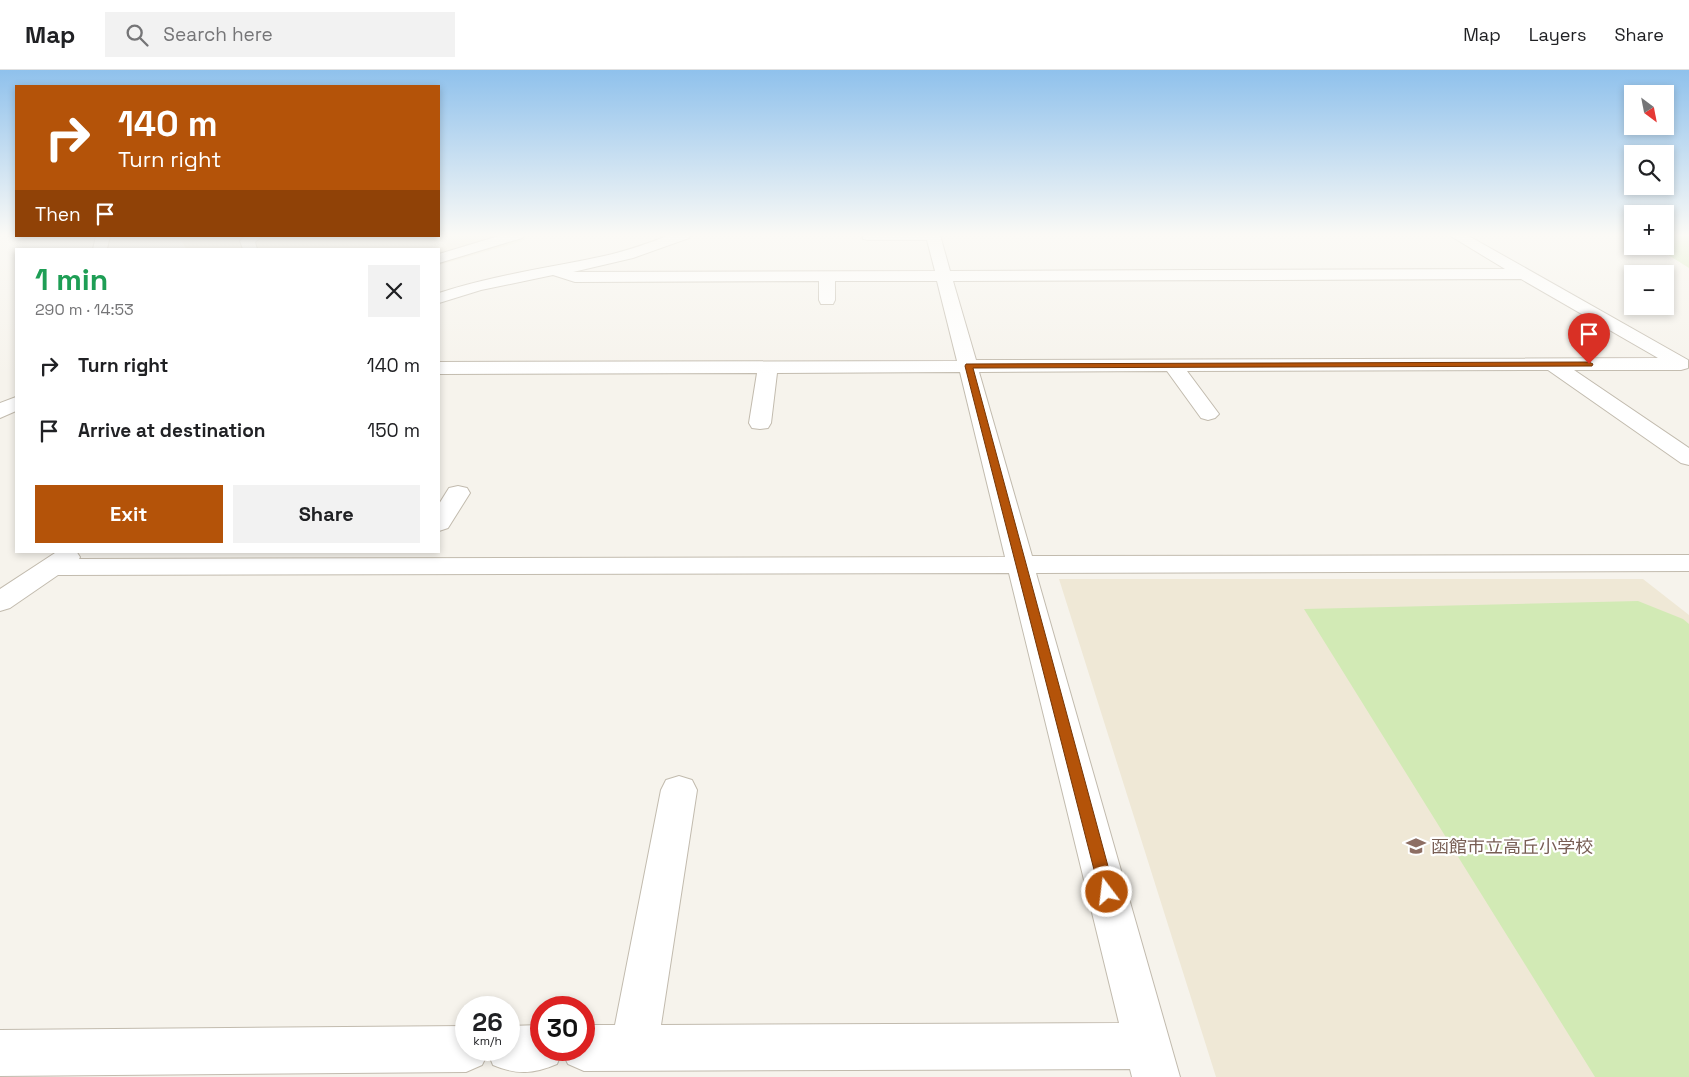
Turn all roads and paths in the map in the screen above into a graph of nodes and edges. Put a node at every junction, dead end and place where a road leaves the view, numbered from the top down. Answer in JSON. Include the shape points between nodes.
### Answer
{"nodes":[{"id":1,"x":503,"y":282,"type":"edge"},
{"id":2,"x":827,"y":282,"type":"edge"},
{"id":3,"x":945,"y":282,"type":"edge"},
{"id":4,"x":1538,"y":282,"type":"edge"},
{"id":5,"x":440,"y":298,"type":"edge"},
{"id":6,"x":827,"y":300,"type":"dead end"},
{"id":7,"x":1663,"y":354,"type":"junction"},
{"id":8,"x":1689,"y":354,"type":"edge"},
{"id":9,"x":1552,"y":364,"type":"junction"},
{"id":10,"x":768,"y":366,"type":"junction"},
{"id":11,"x":969,"y":366,"type":"junction"},
{"id":12,"x":1173,"y":366,"type":"junction"},
{"id":13,"x":440,"y":368,"type":"edge"},
{"id":14,"x":0,"y":390,"type":"edge"},
{"id":15,"x":15,"y":390,"type":"edge"},
{"id":16,"x":15,"y":404,"type":"edge"},
{"id":17,"x":0,"y":412,"type":"edge"},
{"id":18,"x":1208,"y":414,"type":"dead end"},
{"id":19,"x":760,"y":423,"type":"dead end"},
{"id":20,"x":1684,"y":451,"type":"edge"},
{"id":21,"x":458,"y":493,"type":"dead end"},
{"id":22,"x":440,"y":521,"type":"edge"},
{"id":23,"x":72,"y":553,"type":"edge"},
{"id":24,"x":416,"y":559,"type":"edge"},
{"id":25,"x":1689,"y":564,"type":"edge"},
{"id":26,"x":1020,"y":565,"type":"junction"},
{"id":27,"x":52,"y":568,"type":"junction"},
{"id":28,"x":0,"y":602,"type":"edge"},
{"id":29,"x":679,"y":790,"type":"dead end"},
{"id":30,"x":595,"y":1048,"type":"edge"},
{"id":31,"x":634,"y":1048,"type":"junction"},
{"id":32,"x":455,"y":1049,"type":"edge"},
{"id":33,"x":0,"y":1053,"type":"edge"},
{"id":34,"x":1152,"y":1061,"type":"edge"}],
"edges":[{"from":1,"to":5,"type":"street"},
{"from":2,"to":6,"type":"street"},
{"from":3,"to":11,"type":"street"},
{"from":4,"to":7,"type":"street"},
{"from":7,"to":8,"type":"street"},
{"from":7,"to":9,"type":"street","via":[[1681,364]]},
{"from":9,"to":12,"type":"street"},
{"from":9,"to":20,"type":"street"},
{"from":10,"to":11,"type":"street"},
{"from":10,"to":13,"type":"street"},
{"from":10,"to":19,"type":"street"},
{"from":11,"to":12,"type":"street"},
{"from":11,"to":26,"type":"street"},
{"from":12,"to":18,"type":"street"},
{"from":14,"to":15,"type":"street"},
{"from":16,"to":17,"type":"street"},
{"from":21,"to":22,"type":"street"},
{"from":23,"to":27,"type":"street"},
{"from":24,"to":26,"type":"street"},
{"from":24,"to":27,"type":"street"},
{"from":25,"to":26,"type":"street"},
{"from":26,"to":34,"type":"street"},
{"from":27,"to":28,"type":"street"},
{"from":29,"to":31,"type":"street"},
{"from":30,"to":31,"type":"street"},
{"from":31,"to":34,"type":"street"},
{"from":32,"to":33,"type":"street"}]}
